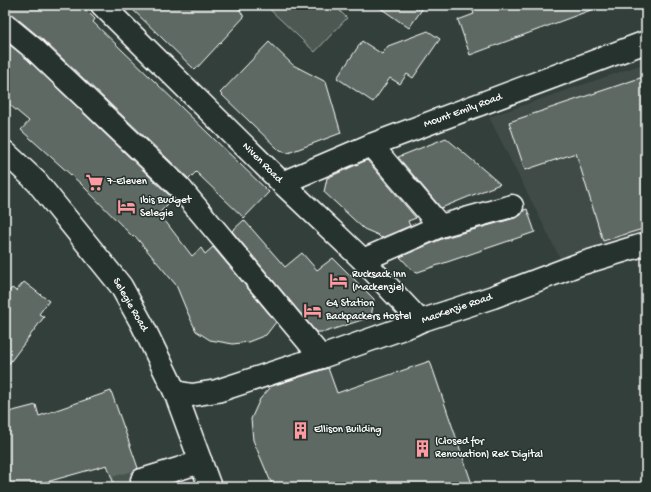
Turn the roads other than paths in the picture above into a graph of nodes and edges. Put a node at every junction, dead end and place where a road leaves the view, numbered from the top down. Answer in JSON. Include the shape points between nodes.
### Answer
{"nodes":[{"id":1,"x":102,"y":5,"type":"edge"},
{"id":2,"x":5,"y":25,"type":"edge"},
{"id":3,"x":646,"y":42,"type":"edge"},
{"id":4,"x":371,"y":145,"type":"junction"},
{"id":5,"x":5,"y":152,"type":"edge"},
{"id":6,"x":282,"y":183,"type":"junction"},
{"id":7,"x":512,"y":206,"type":"dead end"},
{"id":8,"x":440,"y":226,"type":"junction"},
{"id":9,"x":646,"y":244,"type":"edge"},
{"id":10,"x":363,"y":260,"type":"junction"},
{"id":11,"x":420,"y":321,"type":"junction"},
{"id":12,"x":321,"y":358,"type":"junction"},
{"id":13,"x":175,"y":392,"type":"junction"},
{"id":14,"x":201,"y":462,"type":"junction"},
{"id":15,"x":142,"y":480,"type":"tunnel mouth"},
{"id":16,"x":210,"y":487,"type":"edge"}],
"edges":[{"from":1,"to":6,"type":"street","name":"Niven Road"},
{"from":2,"to":12,"type":"street","via":[[34,49],[181,189]]},
{"from":3,"to":4,"type":"street","name":"Mount Emily Road"},
{"from":4,"to":6,"type":"street","name":"Mount Emily Road"},
{"from":4,"to":8,"type":"street"},
{"from":5,"to":13,"type":"street","name":"Selegie Road","via":[[37,182],[121,286]]},
{"from":6,"to":10,"type":"street","name":"Niven Road"},
{"from":7,"to":8,"type":"street"},
{"from":8,"to":10,"type":"street"},
{"from":9,"to":11,"type":"street","name":"MacKenzie Road","via":[[580,264]]},
{"from":10,"to":11,"type":"street","name":"Niven Road"},
{"from":11,"to":12,"type":"street","name":"MacKenzie Road"},
{"from":12,"to":13,"type":"street","name":"MacKenzie Road","via":[[217,391],[192,394]]},
{"from":13,"to":14,"type":"street","name":"Selegie Road"},
{"from":14,"to":15,"type":"street"},
{"from":14,"to":16,"type":"street","name":"Selegie Road"}]}
